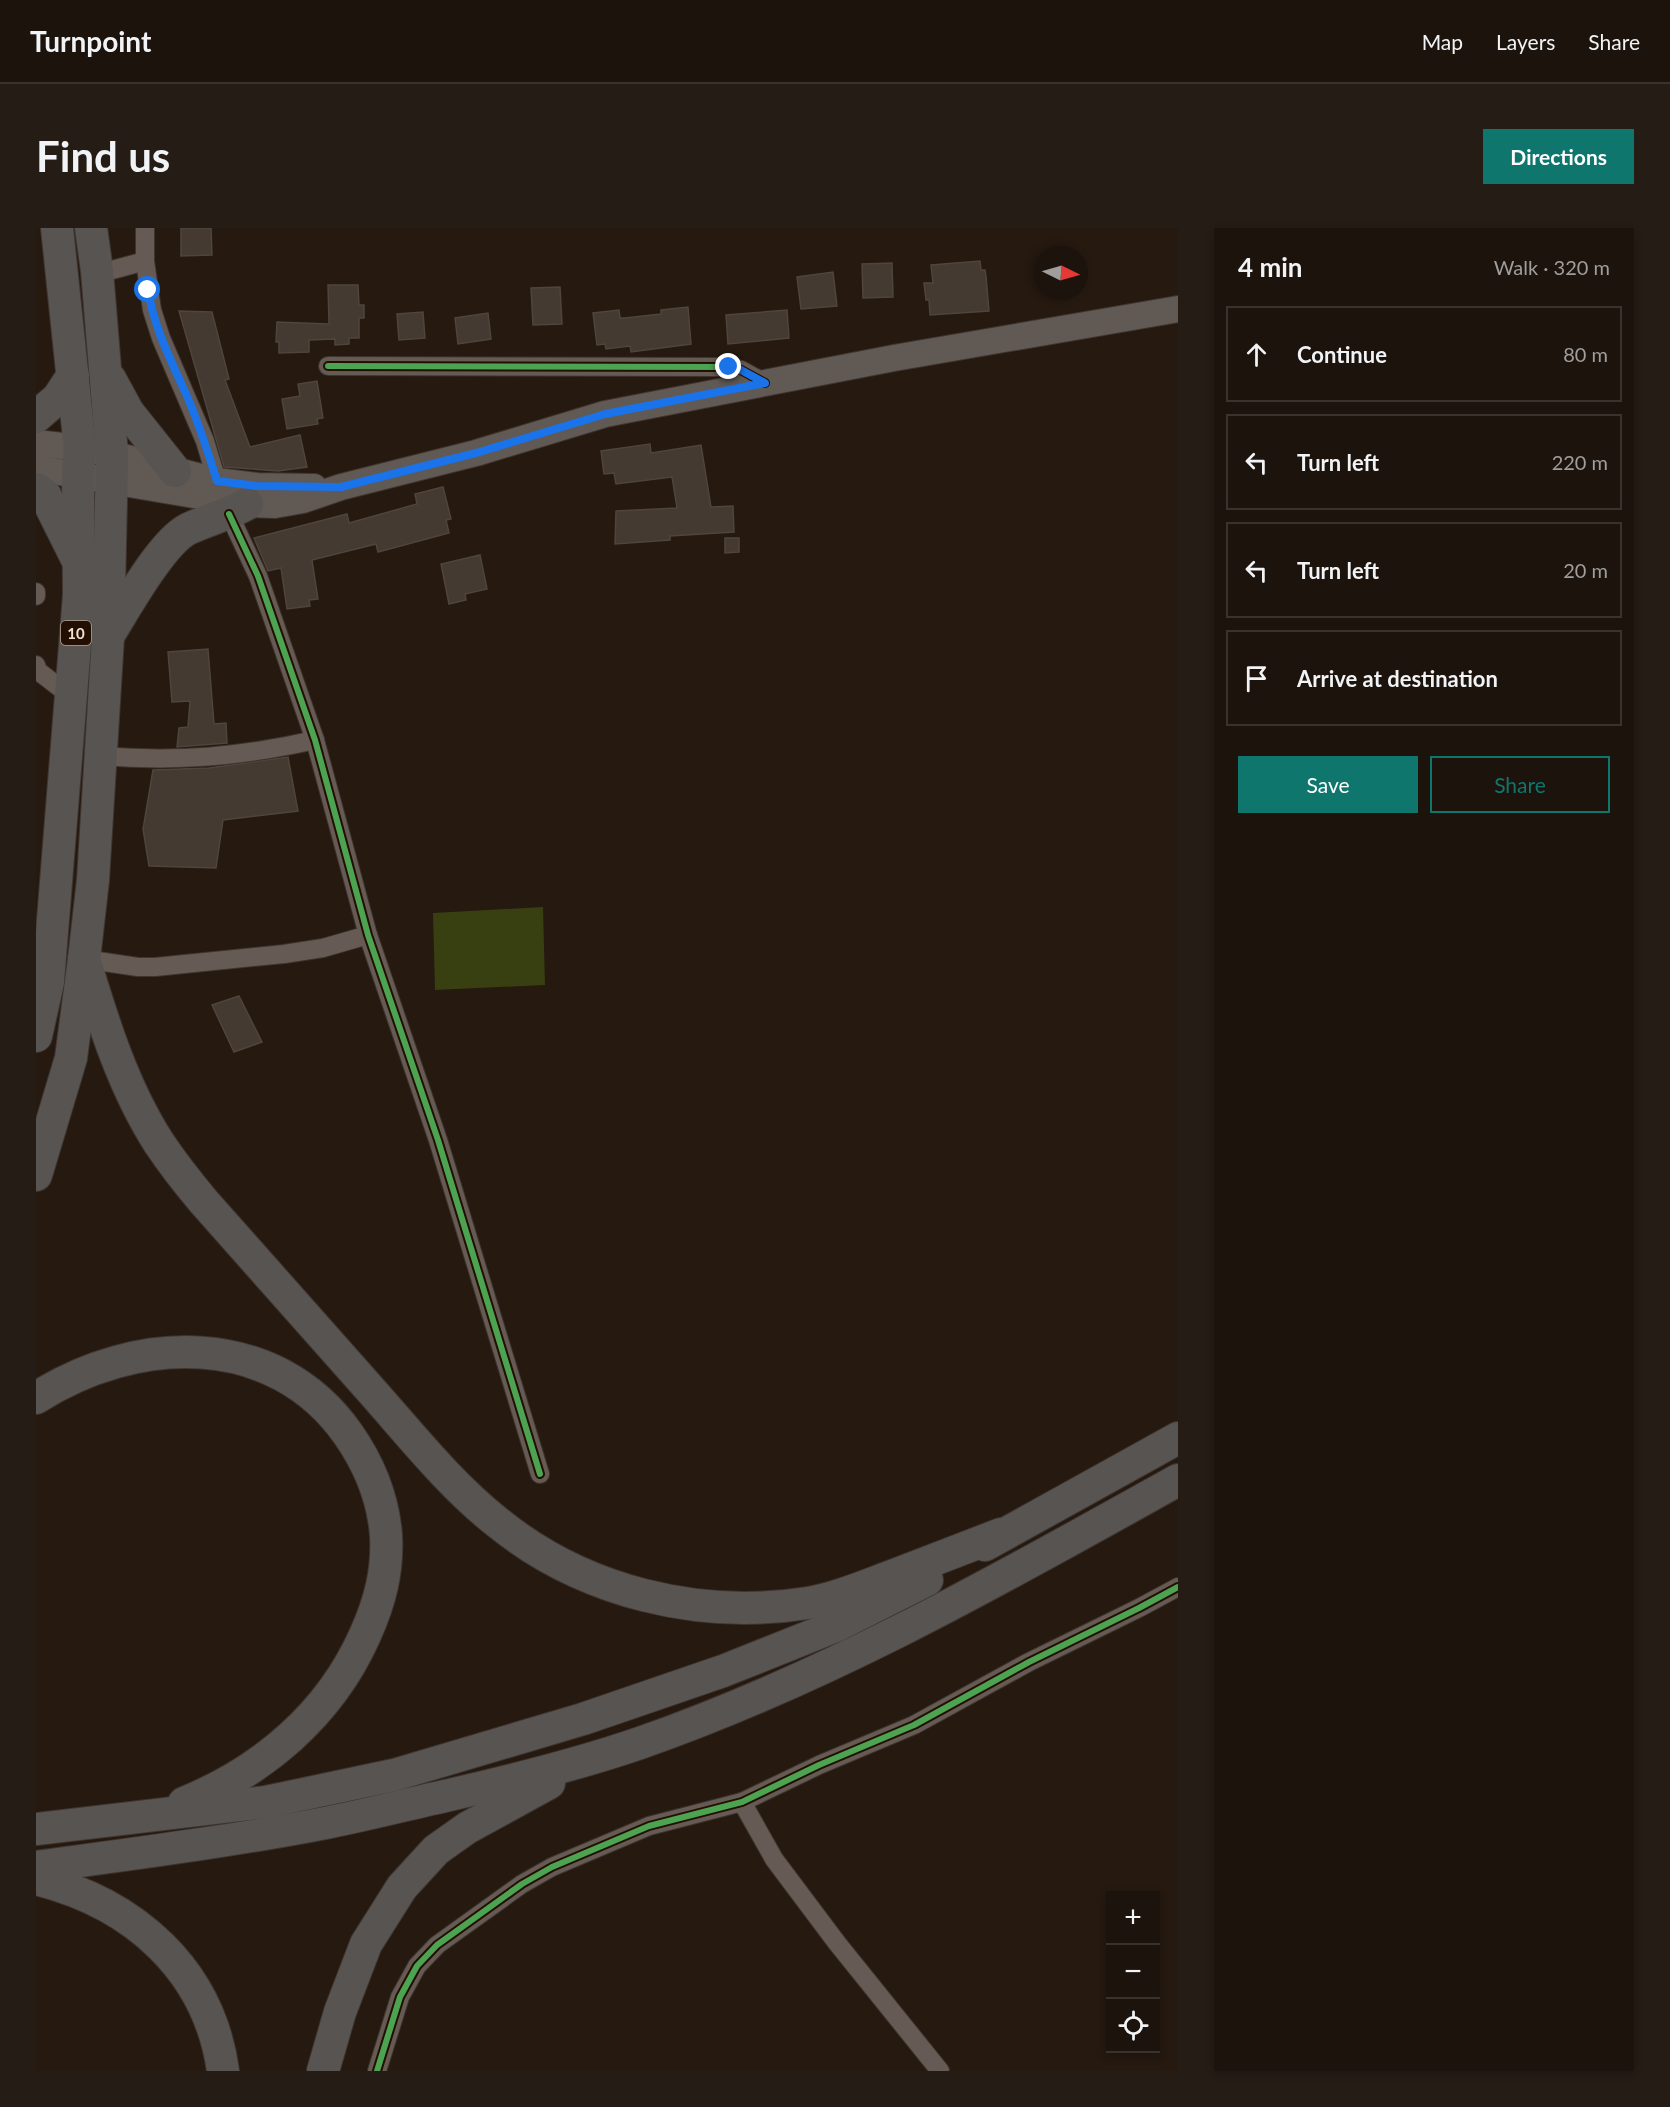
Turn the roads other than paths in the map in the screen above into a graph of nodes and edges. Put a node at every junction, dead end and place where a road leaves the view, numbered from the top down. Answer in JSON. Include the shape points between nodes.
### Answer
{"nodes":[{"id":1,"x":57,"y":228,"type":"edge"},
{"id":2,"x":91,"y":228,"type":"edge"},
{"id":3,"x":145,"y":228,"type":"edge"},
{"id":4,"x":145,"y":261,"type":"junction"},
{"id":5,"x":97,"y":271,"type":"junction"},
{"id":6,"x":1178,"y":309,"type":"edge"},
{"id":7,"x":328,"y":366,"type":"dead end"},
{"id":8,"x":106,"y":372,"type":"junction"},
{"id":9,"x":73,"y":375,"type":"junction"},
{"id":10,"x":765,"y":383,"type":"junction"},
{"id":11,"x":36,"y":417,"type":"edge"},
{"id":12,"x":36,"y":443,"type":"edge"},
{"id":13,"x":79,"y":461,"type":"junction"},
{"id":14,"x":36,"y":468,"type":"edge"},
{"id":15,"x":112,"y":468,"type":"junction"},
{"id":16,"x":175,"y":471,"type":"junction"},
{"id":17,"x":217,"y":481,"type":"junction"},
{"id":18,"x":341,"y":487,"type":"junction"},
{"id":19,"x":36,"y":489,"type":"edge"},
{"id":20,"x":238,"y":509,"type":"junction"},
{"id":21,"x":79,"y":563,"type":"junction"},
{"id":22,"x":108,"y":637,"type":"junction"},
{"id":23,"x":36,"y":665,"type":"edge"},
{"id":24,"x":72,"y":698,"type":"junction"},
{"id":25,"x":315,"y":740,"type":"junction"},
{"id":26,"x":100,"y":756,"type":"junction"},
{"id":27,"x":368,"y":935,"type":"junction"},
{"id":28,"x":84,"y":959,"type":"junction"},
{"id":29,"x":42,"y":983,"type":"edge"},
{"id":30,"x":36,"y":1036,"type":"edge"},
{"id":31,"x":36,"y":1175,"type":"edge"},
{"id":32,"x":36,"y":1398,"type":"edge"},
{"id":33,"x":1178,"y":1438,"type":"edge"},
{"id":34,"x":540,"y":1474,"type":"dead end"},
{"id":35,"x":1178,"y":1480,"type":"edge"},
{"id":36,"x":1001,"y":1534,"type":"junction"},
{"id":37,"x":1178,"y":1587,"type":"edge"},
{"id":38,"x":596,"y":1757,"type":"junction"},
{"id":39,"x":742,"y":1802,"type":"junction"},
{"id":40,"x":149,"y":1816,"type":"junction"},
{"id":41,"x":36,"y":1829,"type":"edge"},
{"id":42,"x":36,"y":1867,"type":"edge"},
{"id":43,"x":36,"y":1879,"type":"edge"},
{"id":44,"x":223,"y":2071,"type":"edge"},
{"id":45,"x":323,"y":2071,"type":"edge"},
{"id":46,"x":377,"y":2071,"type":"edge"},
{"id":47,"x":940,"y":2071,"type":"edge"}],
"edges":[{"from":1,"to":9,"type":"highway","number":"10"},
{"from":2,"to":5,"type":"highway","number":"10"},
{"from":3,"to":4,"type":"street"},
{"from":4,"to":5,"type":"street"},
{"from":4,"to":17,"type":"street","via":[[161,339],[205,441]]},
{"from":5,"to":8,"type":"highway","number":"10"},
{"from":6,"to":10,"type":"main road"},
{"from":7,"to":10,"type":"street","via":[[729,367]]},
{"from":8,"to":15,"type":"highway","number":"10"},
{"from":8,"to":16,"type":"highway","via":[[128,412]]},
{"from":9,"to":11,"type":"highway","via":[[58,398]]},
{"from":9,"to":13,"type":"highway","number":"10"},
{"from":10,"to":18,"type":"main road","via":[[605,414],[476,453]]},
{"from":12,"to":13,"type":"main road"},
{"from":13,"to":14,"type":"main road"},
{"from":13,"to":15,"type":"main road"},
{"from":13,"to":21,"type":"highway","number":"10"},
{"from":15,"to":16,"type":"main road"},
{"from":15,"to":20,"type":"main road"},
{"from":15,"to":22,"type":"highway","number":"10"},
{"from":16,"to":17,"type":"main road"},
{"from":17,"to":18,"type":"main road","via":[[257,486]]},
{"from":18,"to":20,"type":"main road","via":[[303,500]]},
{"from":19,"to":21,"type":"highway","via":[[45,495]]},
{"from":20,"to":22,"type":"highway","via":[[188,530],[170,544]]},
{"from":20,"to":25,"type":"street"},
{"from":21,"to":24,"type":"highway","number":"10"},
{"from":22,"to":26,"type":"highway","number":"10"},
{"from":23,"to":24,"type":"street","via":[[38,671]]},
{"from":24,"to":29,"type":"highway","number":"10"},
{"from":25,"to":26,"type":"street","via":[[230,756],[154,760]]},
{"from":25,"to":27,"type":"street"},
{"from":26,"to":28,"type":"highway","number":"10"},
{"from":27,"to":28,"type":"street","via":[[284,954],[155,967]]},
{"from":27,"to":34,"type":"street","via":[[438,1140]]},
{"from":28,"to":31,"type":"highway","number":"10","via":[[71,1058]]},
{"from":28,"to":36,"type":"highway","via":[[109,1037],[132,1090],[181,1174],[446,1475],[523,1542],[561,1565],[645,1597],[750,1608],[812,1602],[842,1594]]},
{"from":29,"to":30,"type":"highway","number":"10"},
{"from":32,"to":40,"type":"highway","via":[[97,1368],[150,1354],[205,1351],[250,1361],[292,1381],[328,1410],[368,1466],[382,1510],[385,1579],[371,1622],[337,1685],[303,1725],[264,1760],[221,1786]]},
{"from":33,"to":36,"type":"highway"},
{"from":35,"to":38,"type":"highway","via":[[870,1645],[722,1712]]},
{"from":36,"to":40,"type":"highway","via":[[921,1584],[836,1626],[723,1671],[583,1719],[394,1775],[266,1802]]},
{"from":37,"to":39,"type":"street","via":[[914,1725]]},
{"from":38,"to":42,"type":"highway","via":[[496,1785],[321,1824]]},
{"from":38,"to":45,"type":"highway","via":[[467,1828],[436,1850],[402,1887],[366,1944]]},
{"from":39,"to":46,"type":"street","via":[[649,1826],[552,1867],[464,1925],[423,1958],[410,1977]]},
{"from":39,"to":47,"type":"street","via":[[774,1859]]},
{"from":40,"to":41,"type":"highway"},
{"from":43,"to":44,"type":"highway","via":[[99,1901],[162,1946],[199,1994],[212,2021]]}]}
